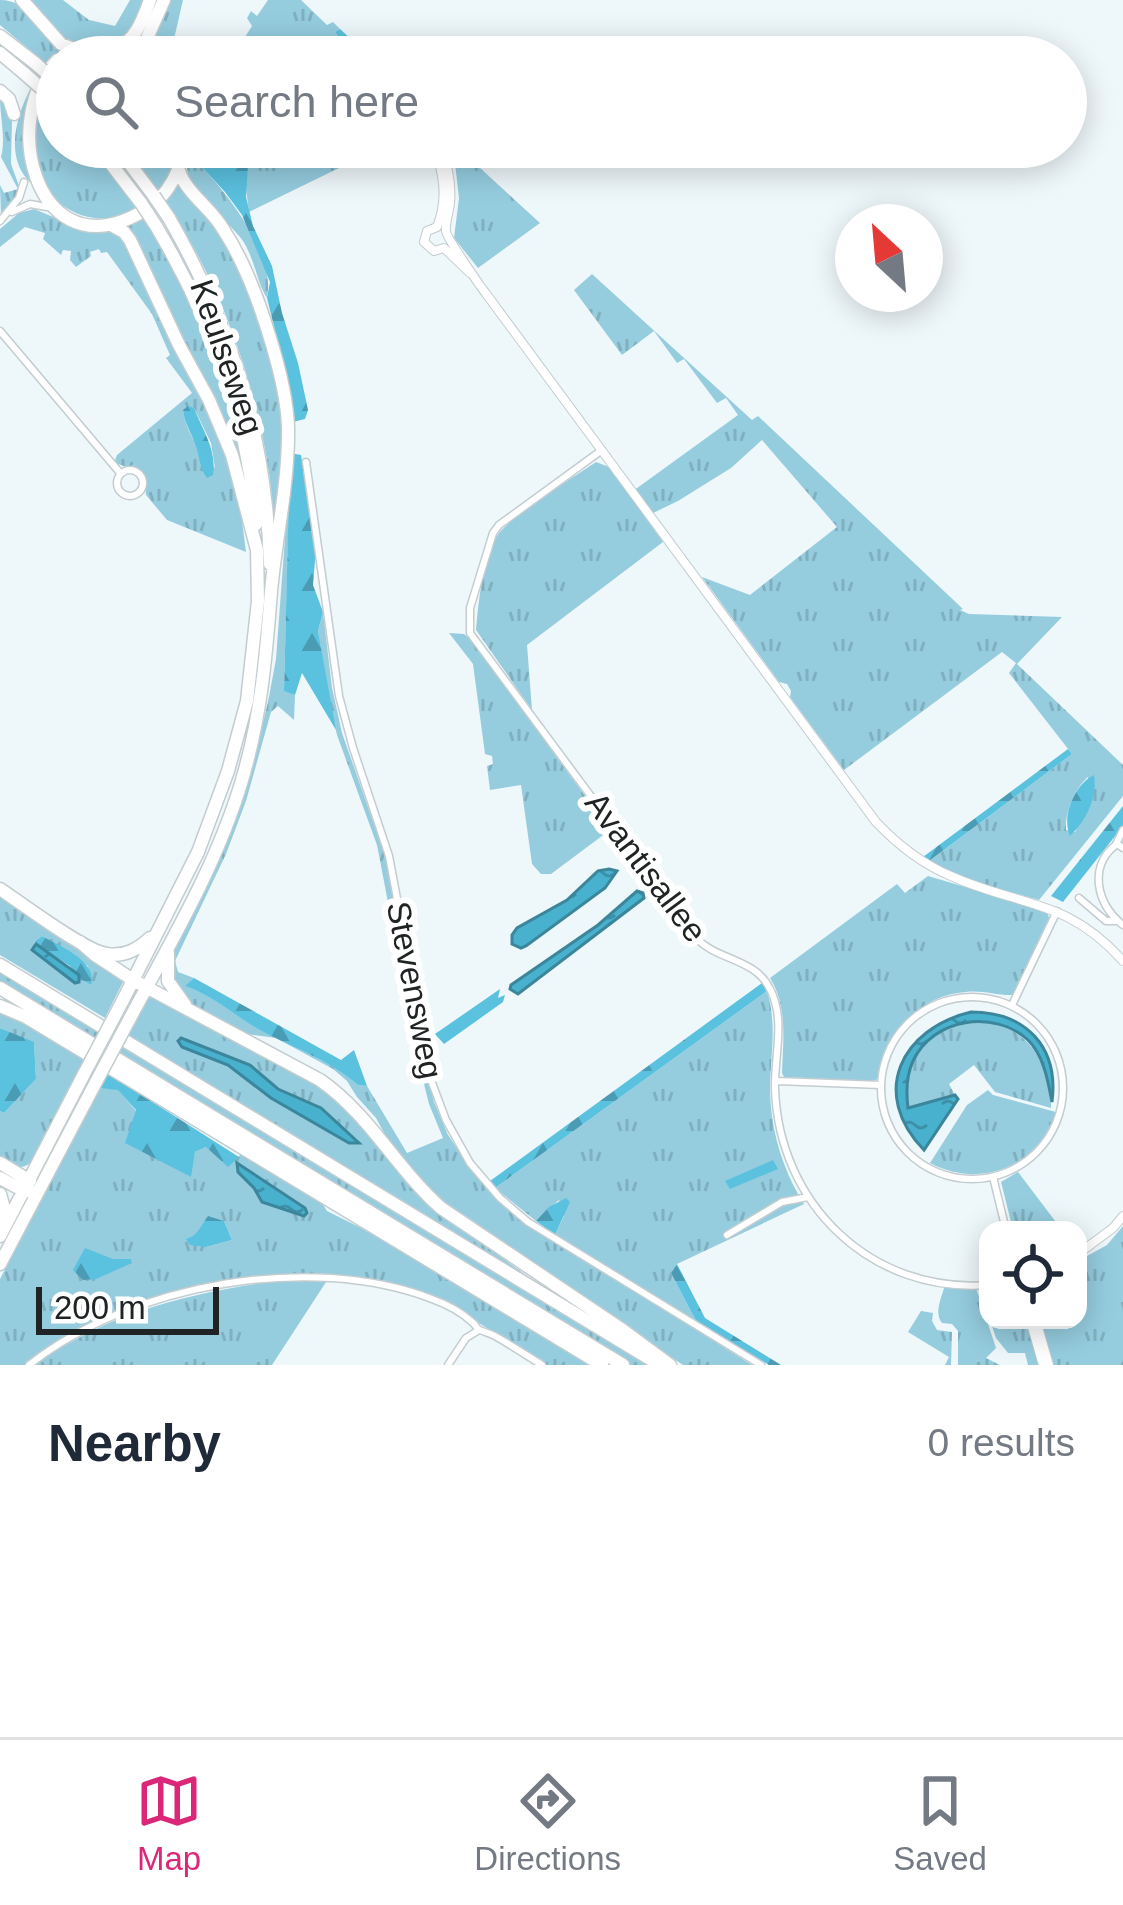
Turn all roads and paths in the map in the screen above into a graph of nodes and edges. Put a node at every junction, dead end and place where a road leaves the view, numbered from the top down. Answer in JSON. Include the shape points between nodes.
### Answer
{"nodes":[{"id":1,"x":22,"y":0,"type":"edge"},
{"id":2,"x":150,"y":0,"type":"edge"},
{"id":3,"x":164,"y":0,"type":"edge"},
{"id":4,"x":0,"y":36,"type":"edge"},
{"id":5,"x":55,"y":36,"type":"edge"},
{"id":6,"x":131,"y":36,"type":"edge"},
{"id":7,"x":148,"y":36,"type":"edge"},
{"id":8,"x":0,"y":53,"type":"edge"},
{"id":9,"x":30,"y":69,"type":"junction"},
{"id":10,"x":36,"y":73,"type":"edge"},
{"id":11,"x":36,"y":78,"type":"edge"},
{"id":12,"x":0,"y":91,"type":"edge"},
{"id":13,"x":118,"y":168,"type":"edge"},
{"id":14,"x":130,"y":168,"type":"edge"},
{"id":15,"x":180,"y":168,"type":"edge"},
{"id":16,"x":448,"y":168,"type":"edge"},
{"id":17,"x":179,"y":171,"type":"junction"},
{"id":18,"x":21,"y":177,"type":"joint"},
{"id":19,"x":148,"y":199,"type":"junction"},
{"id":20,"x":47,"y":207,"type":"junction"},
{"id":21,"x":9,"y":214,"type":"junction"},
{"id":22,"x":0,"y":221,"type":"edge"},
{"id":23,"x":162,"y":222,"type":"junction"},
{"id":24,"x":113,"y":226,"type":"junction"},
{"id":25,"x":441,"y":228,"type":"junction"},
{"id":26,"x":446,"y":245,"type":"junction"},
{"id":27,"x":0,"y":331,"type":"edge"},
{"id":28,"x":602,"y":450,"type":"junction"},
{"id":29,"x":306,"y":461,"type":"dead end"},
{"id":30,"x":121,"y":473,"type":"junction"},
{"id":31,"x":257,"y":550,"type":"junction"},
{"id":32,"x":272,"y":589,"type":"junction"},
{"id":33,"x":1123,"y":830,"type":"edge"},
{"id":34,"x":1119,"y":846,"type":"edge"},
{"id":35,"x":0,"y":889,"type":"edge"},
{"id":36,"x":1079,"y":898,"type":"dead end"},
{"id":37,"x":1057,"y":910,"type":"junction"},
{"id":38,"x":1120,"y":923,"type":"edge"},
{"id":39,"x":163,"y":924,"type":"junction"},
{"id":40,"x":80,"y":942,"type":"junction"},
{"id":41,"x":170,"y":942,"type":"junction"},
{"id":42,"x":1123,"y":962,"type":"edge"},
{"id":43,"x":0,"y":965,"type":"edge"},
{"id":44,"x":133,"y":980,"type":"junction"},
{"id":45,"x":0,"y":988,"type":"edge"},
{"id":46,"x":146,"y":988,"type":"junction"},
{"id":47,"x":1012,"y":1004,"type":"junction"},
{"id":48,"x":0,"y":1006,"type":"edge"},
{"id":49,"x":128,"y":1006,"type":"junction"},
{"id":50,"x":189,"y":1010,"type":"junction"},
{"id":51,"x":775,"y":1081,"type":"junction"},
{"id":52,"x":881,"y":1085,"type":"junction"},
{"id":53,"x":0,"y":1163,"type":"edge"},
{"id":54,"x":993,"y":1177,"type":"junction"},
{"id":55,"x":0,"y":1178,"type":"edge"},
{"id":56,"x":30,"y":1187,"type":"junction"},
{"id":57,"x":0,"y":1194,"type":"edge"},
{"id":58,"x":808,"y":1197,"type":"junction"},
{"id":59,"x":1123,"y":1216,"type":"edge"},
{"id":60,"x":1004,"y":1221,"type":"edge"},
{"id":61,"x":1,"y":1235,"type":"edge"},
{"id":62,"x":727,"y":1235,"type":"dead end"},
{"id":63,"x":1087,"y":1247,"type":"edge"},
{"id":64,"x":0,"y":1264,"type":"edge"},
{"id":65,"x":979,"y":1285,"type":"edge"},
{"id":66,"x":1036,"y":1329,"type":"edge"},
{"id":67,"x":479,"y":1330,"type":"junction"},
{"id":68,"x":28,"y":1365,"type":"edge"},
{"id":69,"x":448,"y":1365,"type":"edge"},
{"id":70,"x":542,"y":1365,"type":"edge"},
{"id":71,"x":602,"y":1365,"type":"edge"},
{"id":72,"x":623,"y":1365,"type":"edge"},
{"id":73,"x":660,"y":1365,"type":"edge"},
{"id":74,"x":670,"y":1365,"type":"edge"},
{"id":75,"x":761,"y":1365,"type":"edge"},
{"id":76,"x":1046,"y":1365,"type":"edge"}],
"edges":[{"from":1,"to":5,"type":"highway"},
{"from":2,"to":6,"type":"highway"},
{"from":3,"to":7,"type":"highway"},
{"from":4,"to":9,"type":"highway"},
{"from":8,"to":9,"type":"highway"},
{"from":9,"to":10,"type":"highway","bridge":true},
{"from":11,"to":12,"type":"highway","via":[[13,118]]},
{"from":13,"to":19,"type":"highway","name":"Keulseweg"},
{"from":14,"to":19,"type":"highway","name":"Keulseweg"},
{"from":15,"to":17,"type":"highway"},
{"from":16,"to":25,"type":"street"},
{"from":17,"to":24,"type":"highway","via":[[158,202]]},
{"from":17,"to":32,"type":"highway","via":[[238,256],[282,383],[288,442]]},
{"from":18,"to":20,"type":"highway"},
{"from":18,"to":21,"type":"street"},
{"from":19,"to":23,"type":"highway","name":"Keulseweg","bridge":true},
{"from":20,"to":21,"type":"street","via":[[30,204]]},
{"from":20,"to":24,"type":"highway","via":[[83,224]]},
{"from":21,"to":22,"type":"street"},
{"from":23,"to":31,"type":"highway","name":"Keulseweg","via":[[225,373],[247,460]]},
{"from":23,"to":32,"type":"highway","name":"Keulseweg","via":[[191,257],[247,398],[267,502]]},
{"from":24,"to":31,"type":"highway","via":[[130,240],[219,422]]},
{"from":25,"to":26,"type":"street"},
{"from":25,"to":26,"type":"street","via":[[427,231],[424,242],[434,251]]},
{"from":26,"to":28,"type":"street","via":[[466,261]]},
{"from":27,"to":30,"type":"street"},
{"from":28,"to":37,"type":"street","via":[[888,835],[947,875]]},
{"from":28,"to":51,"type":"street","name":"Avantisallee","via":[[493,533],[470,634],[696,938],[764,979],[778,1015]]},
{"from":29,"to":75,"type":"street","name":"Stevensweg","via":[[342,709],[387,848],[429,1072],[451,1130],[476,1170],[529,1222]]},
{"from":30,"to":30,"type":"street","via":[[119,491],[138,494],[139,474]]},
{"from":31,"to":39,"type":"highway","via":[[242,719],[199,852]]},
{"from":32,"to":41,"type":"highway","via":[[267,663],[243,775]]},
{"from":33,"to":34,"type":"street"},
{"from":34,"to":38,"type":"street","via":[[1106,855],[1098,880],[1102,901]]},
{"from":35,"to":40,"type":"highway"},
{"from":36,"to":38,"type":"street"},
{"from":37,"to":42,"type":"street"},
{"from":37,"to":47,"type":"street"},
{"from":39,"to":40,"type":"highway","via":[[126,953]]},
{"from":39,"to":44,"type":"highway"},
{"from":40,"to":44,"type":"highway"},
{"from":41,"to":46,"type":"highway"},
{"from":41,"to":50,"type":"highway","via":[[168,981]]},
{"from":43,"to":73,"type":"highway"},
{"from":44,"to":46,"type":"highway"},
{"from":44,"to":49,"type":"highway"},
{"from":45,"to":72,"type":"highway"},
{"from":46,"to":49,"type":"highway"},
{"from":46,"to":50,"type":"highway"},
{"from":47,"to":52,"type":"street","via":[[956,998],[921,1012],[895,1039]]},
{"from":47,"to":54,"type":"street","via":[[1055,1050],[1064,1096],[1044,1145]]},
{"from":48,"to":71,"type":"highway"},
{"from":49,"to":56,"type":"highway","bridge":true},
{"from":50,"to":74,"type":"highway","via":[[339,1094],[441,1208]]},
{"from":51,"to":52,"type":"street"},
{"from":51,"to":58,"type":"street","name":"Avantisallee","via":[[785,1153]]},
{"from":52,"to":54,"type":"street","via":[[888,1123],[920,1165],[959,1178]]},
{"from":53,"to":56,"type":"highway"},
{"from":54,"to":60,"type":"street"},
{"from":55,"to":56,"type":"highway"},
{"from":56,"to":61,"type":"highway"},
{"from":56,"to":64,"type":"highway"},
{"from":57,"to":61,"type":"highway"},
{"from":58,"to":62,"type":"street","via":[[782,1202]]},
{"from":58,"to":65,"type":"street","name":"Avantisallee","via":[[830,1226],[882,1264]]},
{"from":59,"to":63,"type":"street"},
{"from":66,"to":76,"type":"street"},
{"from":67,"to":68,"type":"street","via":[[448,1306],[389,1286],[269,1277],[130,1310]]},
{"from":67,"to":69,"type":"street"},
{"from":67,"to":70,"type":"street"}]}
